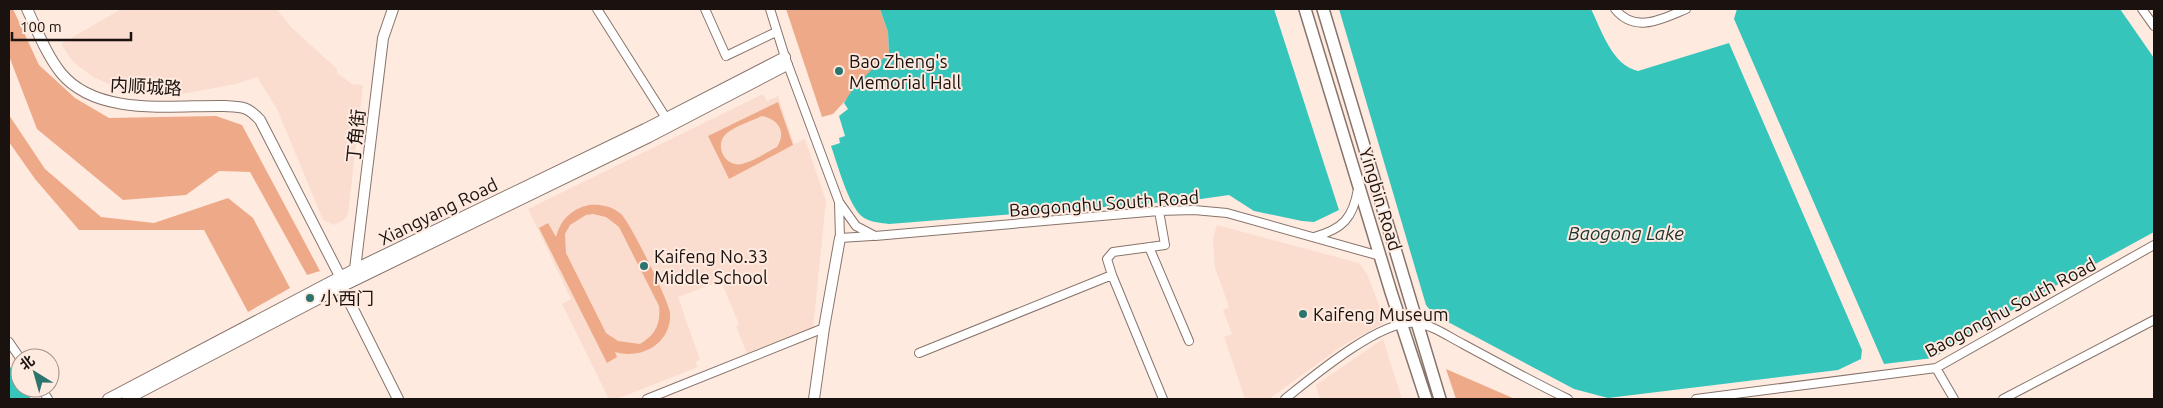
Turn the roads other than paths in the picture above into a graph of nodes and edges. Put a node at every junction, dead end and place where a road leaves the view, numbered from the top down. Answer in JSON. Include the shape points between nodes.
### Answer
{"nodes":[{"id":1,"x":27,"y":9,"type":"edge"},
{"id":2,"x":393,"y":9,"type":"edge"},
{"id":3,"x":597,"y":9,"type":"edge"},
{"id":4,"x":705,"y":9,"type":"edge"},
{"id":5,"x":770,"y":9,"type":"edge"},
{"id":6,"x":1306,"y":9,"type":"edge"},
{"id":7,"x":1323,"y":9,"type":"edge"},
{"id":8,"x":1615,"y":9,"type":"edge"},
{"id":9,"x":1686,"y":9,"type":"edge"},
{"id":10,"x":2142,"y":9,"type":"edge"},
{"id":11,"x":2154,"y":26,"type":"edge"},
{"id":12,"x":776,"y":32,"type":"junction"},
{"id":13,"x":786,"y":61,"type":"junction"},
{"id":14,"x":666,"y":118,"type":"junction"},
{"id":15,"x":1359,"y":185,"type":"junction"},
{"id":16,"x":839,"y":202,"type":"junction"},
{"id":17,"x":1159,"y":211,"type":"junction"},
{"id":18,"x":875,"y":236,"type":"junction"},
{"id":19,"x":840,"y":238,"type":"junction"},
{"id":20,"x":1312,"y":238,"type":"junction"},
{"id":21,"x":2154,"y":245,"type":"edge"},
{"id":22,"x":1150,"y":247,"type":"junction"},
{"id":23,"x":1380,"y":256,"type":"junction"},
{"id":24,"x":355,"y":269,"type":"junction"},
{"id":25,"x":1112,"y":275,"type":"junction"},
{"id":26,"x":340,"y":283,"type":"junction"},
{"id":27,"x":2154,"y":320,"type":"edge"},
{"id":28,"x":1416,"y":323,"type":"junction"},
{"id":29,"x":1402,"y":324,"type":"junction"},
{"id":30,"x":824,"y":328,"type":"junction"},
{"id":31,"x":1189,"y":341,"type":"dead end"},
{"id":32,"x":919,"y":353,"type":"dead end"},
{"id":33,"x":1936,"y":368,"type":"junction"},
{"id":34,"x":108,"y":399,"type":"edge"},
{"id":35,"x":127,"y":399,"type":"edge"},
{"id":36,"x":398,"y":399,"type":"edge"},
{"id":37,"x":647,"y":399,"type":"edge"},
{"id":38,"x":814,"y":399,"type":"edge"},
{"id":39,"x":1163,"y":399,"type":"edge"},
{"id":40,"x":1285,"y":399,"type":"edge"},
{"id":41,"x":1426,"y":399,"type":"edge"},
{"id":42,"x":1440,"y":399,"type":"edge"},
{"id":43,"x":1568,"y":399,"type":"edge"},
{"id":44,"x":1696,"y":399,"type":"edge"},
{"id":45,"x":1954,"y":399,"type":"edge"},
{"id":46,"x":2003,"y":399,"type":"edge"}],
"edges":[{"from":1,"to":26,"type":"street","name":"内顺城路","via":[[50,57],[62,74],[97,99],[118,104],[224,106],[250,110],[260,120]]},
{"from":2,"to":24,"type":"street","name":"丁角街","via":[[383,38]]},
{"from":3,"to":14,"type":"street"},
{"from":4,"to":12,"type":"street","via":[[726,56]]},
{"from":5,"to":12,"type":"street"},
{"from":6,"to":15,"type":"main road","name":"Yingbin Road"},
{"from":7,"to":28,"type":"main road","name":"Yingbin Road"},
{"from":8,"to":9,"type":"street","via":[[1629,21],[1643,23]]},
{"from":10,"to":11,"type":"street"},
{"from":12,"to":13,"type":"street"},
{"from":13,"to":14,"type":"street","name":"Xiangyang Road"},
{"from":13,"to":16,"type":"street"},
{"from":13,"to":26,"type":"street","name":"Xiangyang Road","via":[[649,137]]},
{"from":14,"to":24,"type":"street","name":"Xiangyang Road"},
{"from":15,"to":20,"type":"street","via":[[1355,205],[1346,220],[1331,232]]},
{"from":15,"to":23,"type":"main road","name":"Yingbin Road"},
{"from":16,"to":18,"type":"street","via":[[852,222]]},
{"from":16,"to":19,"type":"street"},
{"from":17,"to":18,"type":"street","name":"Baogonghu South Road"},
{"from":17,"to":20,"type":"street","name":"Baogonghu South Road","via":[[1227,213]]},
{"from":17,"to":22,"type":"street","via":[[1164,245]]},
{"from":18,"to":19,"type":"street","name":"Baogonghu South Road"},
{"from":19,"to":30,"type":"street"},
{"from":20,"to":23,"type":"street","name":"Baogonghu South Road"},
{"from":21,"to":33,"type":"street","name":"Baogonghu South Road"},
{"from":22,"to":25,"type":"street","via":[[1113,252],[1108,263]]},
{"from":22,"to":31,"type":"street"},
{"from":23,"to":29,"type":"main road","name":"Yingbin Road"},
{"from":24,"to":26,"type":"street","name":"Xiangyang Road"},
{"from":25,"to":32,"type":"street"},
{"from":25,"to":39,"type":"street"},
{"from":26,"to":34,"type":"street","name":"Xiangyang Road"},
{"from":26,"to":35,"type":"street","name":"Xiangyang Road"},
{"from":26,"to":36,"type":"street","name":"内顺城路"},
{"from":27,"to":46,"type":"street"},
{"from":28,"to":29,"type":"street"},
{"from":28,"to":42,"type":"main road","name":"Yingbin Road"},
{"from":28,"to":43,"type":"street","via":[[1440,332]]},
{"from":29,"to":40,"type":"street","via":[[1376,334]]},
{"from":29,"to":41,"type":"main road","name":"Yingbin Road"},
{"from":30,"to":37,"type":"street"},
{"from":30,"to":38,"type":"street"},
{"from":33,"to":44,"type":"street","name":"Baogonghu South Road"},
{"from":33,"to":45,"type":"street"}]}
